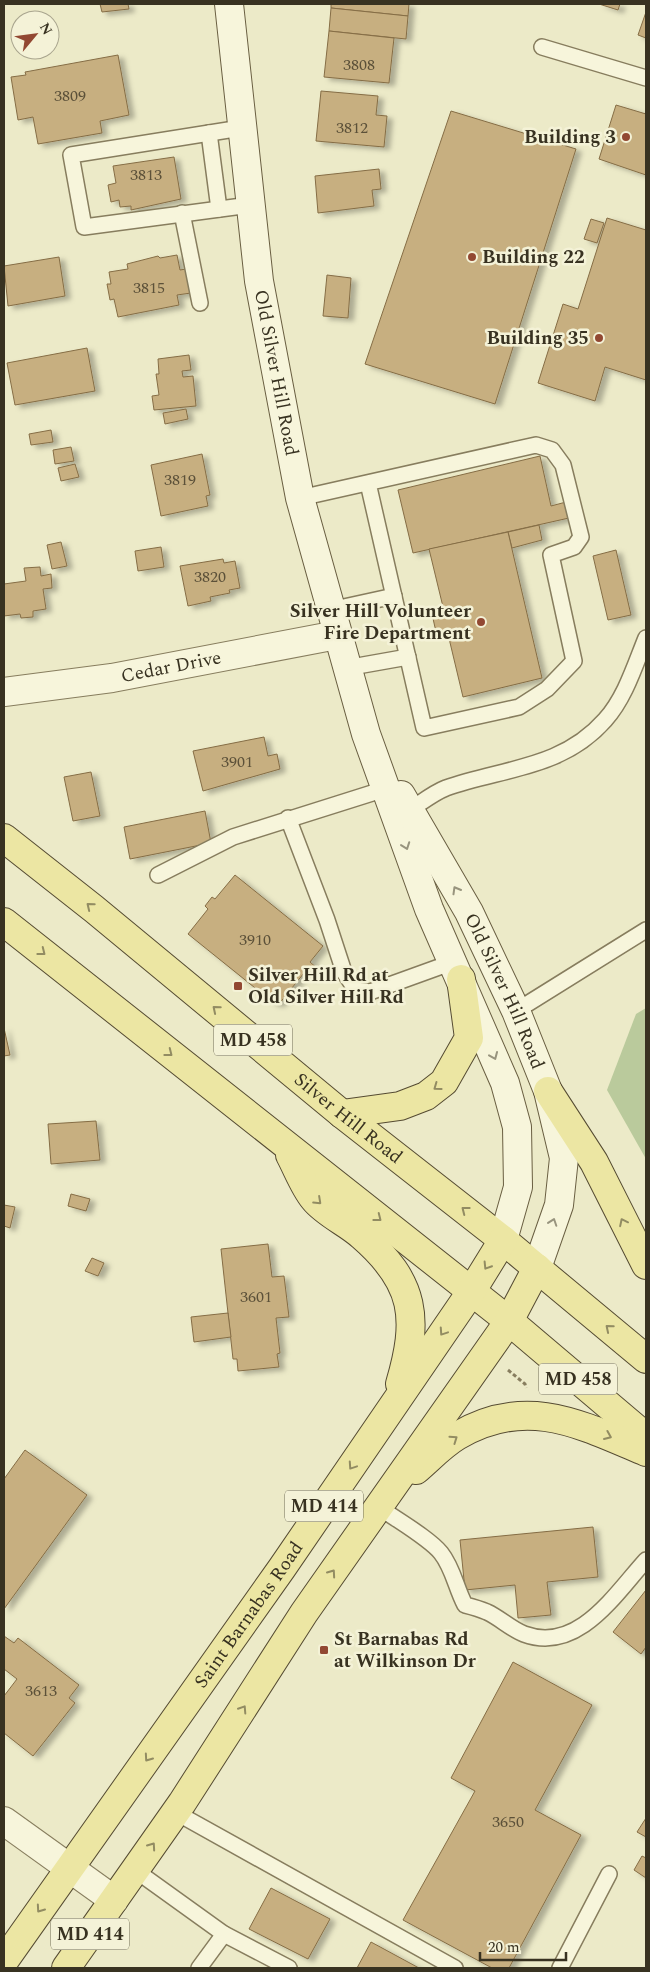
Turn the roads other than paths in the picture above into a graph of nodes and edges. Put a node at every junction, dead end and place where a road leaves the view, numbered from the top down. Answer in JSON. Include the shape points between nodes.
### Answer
{"nodes":[{"id":1,"x":229,"y":4,"type":"edge"},
{"id":2,"x":542,"y":47,"type":"dead end"},
{"id":3,"x":646,"y":78,"type":"edge"},
{"id":4,"x":241,"y":128,"type":"junction"},
{"id":5,"x":210,"y":133,"type":"junction"},
{"id":6,"x":250,"y":205,"type":"junction"},
{"id":7,"x":219,"y":209,"type":"junction"},
{"id":8,"x":182,"y":214,"type":"junction"},
{"id":9,"x":200,"y":303,"type":"dead end"},
{"id":10,"x":368,"y":482,"type":"junction"},
{"id":11,"x":300,"y":498,"type":"junction"},
{"id":12,"x":394,"y":596,"type":"junction"},
{"id":13,"x":333,"y":622,"type":"junction"},
{"id":14,"x":646,"y":638,"type":"edge"},
{"id":15,"x":408,"y":657,"type":"junction"},
{"id":16,"x":346,"y":668,"type":"junction"},
{"id":17,"x":4,"y":692,"type":"edge"},
{"id":18,"x":366,"y":734,"type":"junction"},
{"id":19,"x":385,"y":789,"type":"junction"},
{"id":20,"x":410,"y":810,"type":"junction"},
{"id":21,"x":288,"y":818,"type":"junction"},
{"id":22,"x":4,"y":838,"type":"edge"},
{"id":23,"x":158,"y":875,"type":"dead end"},
{"id":24,"x":4,"y":922,"type":"edge"},
{"id":25,"x":646,"y":930,"type":"edge"},
{"id":26,"x":457,"y":970,"type":"junction"},
{"id":27,"x":516,"y":1011,"type":"junction"},
{"id":28,"x":548,"y":1091,"type":"junction"},
{"id":29,"x":342,"y":1114,"type":"junction"},
{"id":30,"x":284,"y":1144,"type":"junction"},
{"id":31,"x":503,"y":1240,"type":"junction"},
{"id":32,"x":646,"y":1266,"type":"edge"},
{"id":33,"x":536,"y":1268,"type":"junction"},
{"id":34,"x":471,"y":1292,"type":"junction"},
{"id":35,"x":509,"y":1321,"type":"junction"},
{"id":36,"x":646,"y":1359,"type":"edge"},
{"id":37,"x":393,"y":1405,"type":"junction"},
{"id":38,"x":646,"y":1436,"type":"edge"},
{"id":39,"x":646,"y":1452,"type":"edge"},
{"id":40,"x":384,"y":1499,"type":"junction"},
{"id":41,"x":646,"y":1560,"type":"edge"},
{"id":42,"x":175,"y":1812,"type":"junction"},
{"id":43,"x":4,"y":1821,"type":"edge"},
{"id":44,"x":69,"y":1869,"type":"junction"},
{"id":45,"x":135,"y":1870,"type":"junction"},
{"id":46,"x":609,"y":1874,"type":"dead end"},
{"id":47,"x":114,"y":1900,"type":"junction"},
{"id":48,"x":224,"y":1934,"type":"junction"},
{"id":49,"x":4,"y":1961,"type":"edge"},
{"id":50,"x":66,"y":1968,"type":"edge"},
{"id":51,"x":199,"y":1968,"type":"edge"},
{"id":52,"x":289,"y":1968,"type":"edge"},
{"id":53,"x":455,"y":1968,"type":"edge"},
{"id":54,"x":560,"y":1968,"type":"edge"}],
"edges":[{"from":1,"to":4,"type":"street","name":"Old Silver Hill Road","number":"MD 414"},
{"from":2,"to":3,"type":"lane"},
{"from":4,"to":5,"type":"lane"},
{"from":4,"to":6,"type":"street","name":"Old Silver Hill Road","number":"MD 414"},
{"from":5,"to":7,"type":"lane"},
{"from":5,"to":8,"type":"lane","via":[[71,155],[84,227]]},
{"from":6,"to":7,"type":"lane"},
{"from":6,"to":11,"type":"street","name":"Old Silver Hill Road","number":"MD 414","via":[[259,281]]},
{"from":7,"to":8,"type":"lane"},
{"from":8,"to":9,"type":"lane"},
{"from":10,"to":11,"type":"lane"},
{"from":10,"to":12,"type":"lane"},
{"from":10,"to":15,"type":"lane","via":[[536,445],[552,450],[563,465],[581,537],[574,547],[551,555],[574,661],[547,689],[519,706],[424,728]]},
{"from":11,"to":13,"type":"street","name":"Old Silver Hill Road","number":"MD 414"},
{"from":12,"to":13,"type":"lane"},
{"from":12,"to":15,"type":"lane"},
{"from":13,"to":16,"type":"street","name":"Old Silver Hill Road","number":"MD 414"},
{"from":13,"to":17,"type":"street","name":"Cedar Drive","via":[[112,678]]},
{"from":14,"to":20,"type":"lane","via":[[624,692],[606,720],[586,738],[550,760],[444,789]]},
{"from":15,"to":16,"type":"lane"},
{"from":16,"to":18,"type":"street","name":"Old Silver Hill Road","number":"MD 414"},
{"from":18,"to":19,"type":"street","name":"Old Silver Hill Road","number":"MD 414"},
{"from":18,"to":20,"type":"street","name":"Old Silver Hill Road","number":"MD 414"},
{"from":19,"to":21,"type":"lane"},
{"from":19,"to":26,"type":"street","name":"Old Silver Hill Road","number":"MD 414","one_way":true,"via":[[429,909]]},
{"from":27,"to":20,"type":"street","name":"Old Silver Hill Road","number":"MD 414","one_way":true,"via":[[469,912]]},
{"from":21,"to":23,"type":"lane","via":[[233,837]]},
{"from":21,"to":26,"type":"lane","via":[[344,972],[356,990],[370,992]]},
{"from":29,"to":22,"type":"main road","name":"Silver Hill Road","number":"MD 458","one_way":true},
{"from":24,"to":30,"type":"main road","number":"MD 458","one_way":true},
{"from":25,"to":27,"type":"lane"},
{"from":26,"to":29,"type":"main road","one_way":true,"via":[[469,1038],[444,1082],[426,1096],[400,1106]]},
{"from":26,"to":31,"type":"street","name":"Old Silver Hill Road","number":"MD 414","one_way":true,"via":[[505,1083],[517,1127],[518,1187]]},
{"from":27,"to":28,"type":"street","name":"Old Silver Hill Road","number":"MD 414"},
{"from":32,"to":28,"type":"main road","one_way":true,"via":[[594,1162]]},
{"from":33,"to":28,"type":"street","name":"Old Silver Hill Road","number":"MD 414","one_way":true,"via":[[559,1205],[564,1158]]},
{"from":31,"to":29,"type":"main road","name":"Silver Hill Road","number":"MD 458","one_way":true},
{"from":30,"to":34,"type":"main road","number":"MD 458","one_way":true},
{"from":30,"to":37,"type":"main road","one_way":true,"via":[[314,1199],[363,1237],[393,1268],[406,1293],[412,1325],[407,1360]]},
{"from":31,"to":33,"type":"main road","name":"Silver Hill Road","number":"MD 458"},
{"from":31,"to":34,"type":"main road","name":"Saint Barnabas Road","number":"MD 414","one_way":true},
{"from":33,"to":35,"type":"main road","number":"MD 414"},
{"from":36,"to":33,"type":"main road","name":"Silver Hill Road","number":"MD 458","one_way":true},
{"from":34,"to":35,"type":"main road","number":"MD 458"},
{"from":34,"to":37,"type":"main road","name":"Saint Barnabas Road","number":"MD 414","one_way":true},
{"from":35,"to":38,"type":"main road","number":"MD 458"},
{"from":35,"to":40,"type":"main road","number":"MD 414"},
{"from":37,"to":44,"type":"main road","name":"Saint Barnabas Road","number":"MD 414","one_way":true},
{"from":40,"to":39,"type":"main road","one_way":true,"via":[[457,1436],[494,1418],[531,1414],[576,1422]]},
{"from":40,"to":41,"type":"lane","via":[[440,1552],[466,1605],[488,1612],[524,1634],[555,1638],[591,1621]]},
{"from":42,"to":40,"type":"main road","number":"MD 414","one_way":true,"via":[[304,1613]]},
{"from":45,"to":42,"type":"main road","number":"MD 414","one_way":true},
{"from":42,"to":53,"type":"lane"},
{"from":43,"to":44,"type":"street"},
{"from":44,"to":47,"type":"street"},
{"from":44,"to":49,"type":"main road","name":"Saint Barnabas Road","number":"MD 414","one_way":true},
{"from":45,"to":47,"type":"main road","number":"MD 414"},
{"from":45,"to":48,"type":"lane"},
{"from":46,"to":54,"type":"lane"},
{"from":47,"to":50,"type":"main road","number":"MD 414"},
{"from":48,"to":51,"type":"lane"},
{"from":48,"to":52,"type":"lane"}]}
